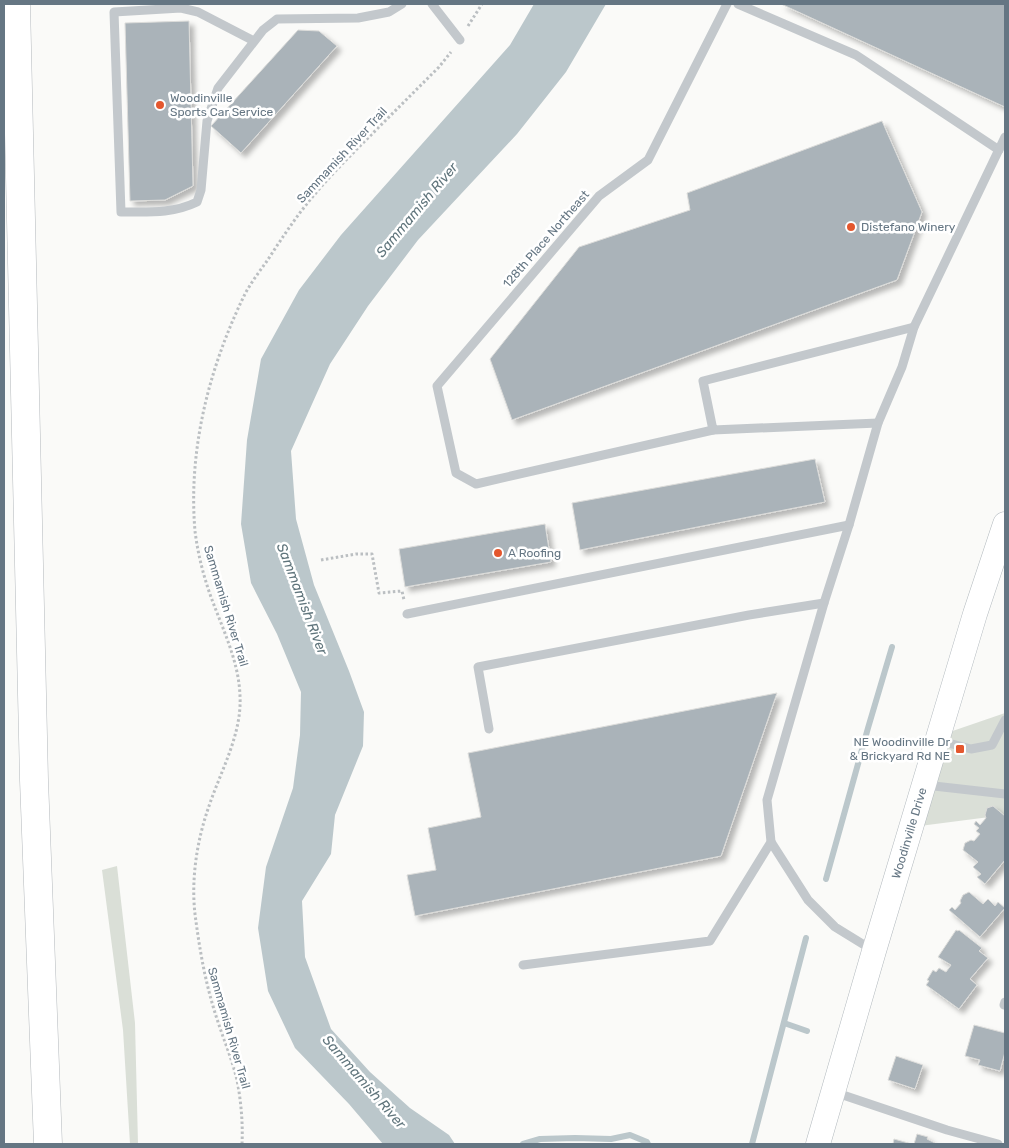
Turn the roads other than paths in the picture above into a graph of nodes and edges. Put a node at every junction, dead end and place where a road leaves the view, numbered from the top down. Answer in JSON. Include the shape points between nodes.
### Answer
{"nodes":[{"id":1,"x":16,"y":4,"type":"edge"},
{"id":2,"x":402,"y":4,"type":"edge"},
{"id":3,"x":432,"y":4,"type":"edge"},
{"id":4,"x":727,"y":4,"type":"edge"},
{"id":5,"x":738,"y":4,"type":"edge"},
{"id":6,"x":460,"y":40,"type":"road end"},
{"id":7,"x":254,"y":41,"type":"junction"},
{"id":8,"x":1005,"y":137,"type":"edge"},
{"id":9,"x":999,"y":150,"type":"junction"},
{"id":10,"x":914,"y":327,"type":"junction"},
{"id":11,"x":878,"y":423,"type":"junction"},
{"id":12,"x":713,"y":430,"type":"junction"},
{"id":13,"x":1005,"y":524,"type":"edge"},
{"id":14,"x":849,"y":525,"type":"junction"},
{"id":15,"x":824,"y":603,"type":"junction"},
{"id":16,"x":407,"y":614,"type":"road end"},
{"id":17,"x":1005,"y":720,"type":"edge"},
{"id":18,"x":489,"y":730,"type":"dead end"},
{"id":19,"x":937,"y":740,"type":"junction"},
{"id":20,"x":924,"y":785,"type":"junction"},
{"id":21,"x":1005,"y":794,"type":"edge"},
{"id":22,"x":771,"y":842,"type":"junction"},
{"id":23,"x":874,"y":951,"type":"junction"},
{"id":24,"x":523,"y":966,"type":"dead end"},
{"id":25,"x":833,"y":1092,"type":"junction"},
{"id":26,"x":974,"y":1141,"type":"edge"},
{"id":27,"x":48,"y":1144,"type":"edge"},
{"id":28,"x":818,"y":1144,"type":"edge"},
{"id":29,"x":998,"y":1144,"type":"edge"}],
"edges":[{"from":1,"to":27,"type":"highway","via":[[34,780]]},
{"from":2,"to":7,"type":"lane","via":[[389,12],[358,18],[277,19]]},
{"from":3,"to":6,"type":"lane"},
{"from":4,"to":12,"type":"lane","name":"128th Place Northeast","via":[[648,160],[600,196],[437,386],[456,473],[476,484]]},
{"from":5,"to":9,"type":"lane","via":[[856,56]]},
{"from":7,"to":7,"type":"lane","via":[[218,88],[206,121],[201,190],[197,202],[167,211],[121,212],[114,12],[181,8],[198,12]]},
{"from":8,"to":9,"type":"lane"},
{"from":9,"to":10,"type":"lane"},
{"from":10,"to":11,"type":"lane","via":[[902,367]]},
{"from":10,"to":12,"type":"lane","via":[[703,381]]},
{"from":11,"to":12,"type":"lane"},
{"from":11,"to":14,"type":"lane"},
{"from":13,"to":19,"type":"main road","name":"Woodinville Drive"},
{"from":14,"to":15,"type":"lane"},
{"from":14,"to":16,"type":"lane"},
{"from":15,"to":18,"type":"lane","via":[[478,667]]},
{"from":15,"to":22,"type":"lane","via":[[766,800]]},
{"from":17,"to":19,"type":"lane","via":[[992,745],[971,749]]},
{"from":19,"to":20,"type":"main road","name":"Woodinville Drive"},
{"from":20,"to":21,"type":"lane"},
{"from":20,"to":23,"type":"main road","name":"Woodinville Drive"},
{"from":22,"to":23,"type":"lane","via":[[808,900],[835,927]]},
{"from":22,"to":24,"type":"lane","via":[[710,941]]},
{"from":23,"to":25,"type":"main road","name":"Woodinville Drive"},
{"from":25,"to":26,"type":"lane"},
{"from":25,"to":28,"type":"main road","name":"Woodinville Drive"},
{"from":26,"to":29,"type":"lane"}]}
